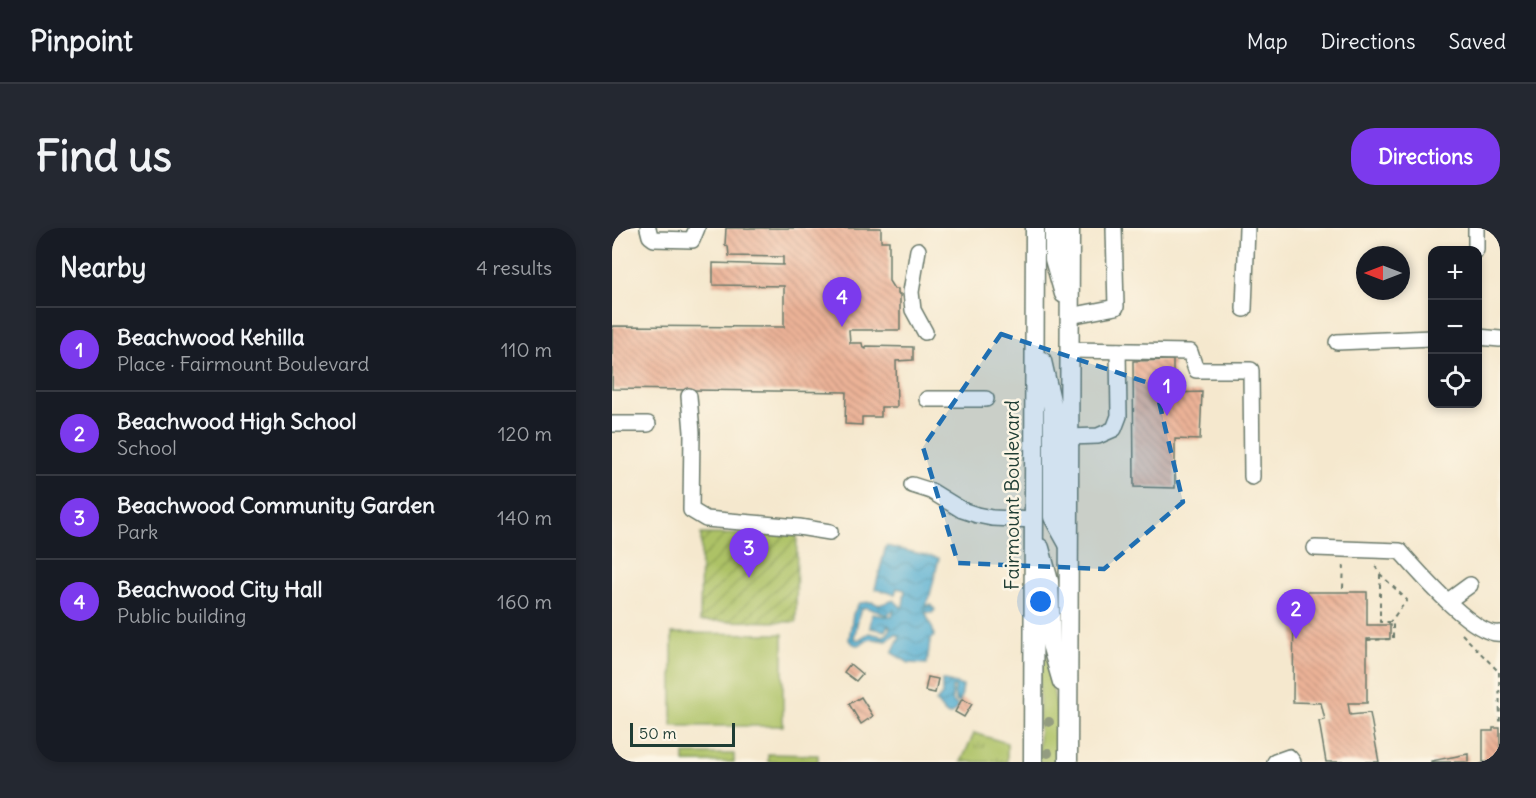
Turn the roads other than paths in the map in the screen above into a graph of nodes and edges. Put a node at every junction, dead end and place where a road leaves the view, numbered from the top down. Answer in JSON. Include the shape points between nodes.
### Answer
{"nodes":[{"id":1,"x":648,"y":228,"type":"edge"},
{"id":2,"x":697,"y":228,"type":"edge"},
{"id":3,"x":1035,"y":228,"type":"edge"},
{"id":4,"x":1054,"y":228,"type":"edge"},
{"id":5,"x":1070,"y":228,"type":"edge"},
{"id":6,"x":1114,"y":228,"type":"edge"},
{"id":7,"x":1247,"y":228,"type":"edge"},
{"id":8,"x":1476,"y":228,"type":"edge"},
{"id":9,"x":1476,"y":246,"type":"edge"},
{"id":10,"x":918,"y":250,"type":"dead end"},
{"id":11,"x":1244,"y":309,"type":"dead end"},
{"id":12,"x":1070,"y":316,"type":"junction"},
{"id":13,"x":1034,"y":330,"type":"junction"},
{"id":14,"x":925,"y":332,"type":"dead end"},
{"id":15,"x":1482,"y":337,"type":"edge"},
{"id":16,"x":1428,"y":338,"type":"edge"},
{"id":17,"x":1500,"y":339,"type":"edge"},
{"id":18,"x":1337,"y":342,"type":"dead end"},
{"id":19,"x":1070,"y":350,"type":"junction"},
{"id":20,"x":1118,"y":351,"type":"junction"},
{"id":21,"x":689,"y":396,"type":"dead end"},
{"id":22,"x":927,"y":399,"type":"dead end"},
{"id":23,"x":986,"y":399,"type":"dead end"},
{"id":24,"x":612,"y":424,"type":"edge"},
{"id":25,"x":648,"y":424,"type":"dead end"},
{"id":26,"x":1069,"y":437,"type":"junction"},
{"id":27,"x":1252,"y":477,"type":"dead end"},
{"id":28,"x":912,"y":485,"type":"dead end"},
{"id":29,"x":1033,"y":520,"type":"junction"},
{"id":30,"x":830,"y":532,"type":"dead end"},
{"id":31,"x":1069,"y":546,"type":"junction"},
{"id":32,"x":1315,"y":548,"type":"dead end"},
{"id":33,"x":1470,"y":585,"type":"dead end"},
{"id":34,"x":1448,"y":601,"type":"junction"},
{"id":35,"x":1500,"y":633,"type":"edge"},
{"id":36,"x":1068,"y":705,"type":"junction"},
{"id":37,"x":1032,"y":762,"type":"edge"},
{"id":38,"x":1068,"y":762,"type":"edge"},
{"id":39,"x":1275,"y":762,"type":"edge"},
{"id":40,"x":1293,"y":762,"type":"edge"}],
"edges":[{"from":1,"to":2,"type":"lane","via":[[654,239],[692,240]]},
{"from":3,"to":13,"type":"main road","name":"Fairmount Boulevard"},
{"from":4,"to":12,"type":"main road","via":[[1054,259]]},
{"from":5,"to":12,"type":"main road"},
{"from":6,"to":12,"type":"lane","via":[[1116,307]]},
{"from":7,"to":11,"type":"lane"},
{"from":8,"to":9,"type":"lane"},
{"from":10,"to":14,"type":"lane","via":[[911,292],[913,310]]},
{"from":12,"to":19,"type":"main road"},
{"from":13,"to":29,"type":"main road","name":"Fairmount Boulevard"},
{"from":13,"to":31,"type":"main road","via":[[1053,409],[1053,517]]},
{"from":15,"to":17,"type":"lane"},
{"from":16,"to":18,"type":"lane"},
{"from":19,"to":20,"type":"lane"},
{"from":19,"to":26,"type":"main road"},
{"from":20,"to":26,"type":"lane","via":[[1119,416],[1114,429],[1098,436]]},
{"from":20,"to":27,"type":"lane","via":[[1190,352],[1196,370],[1251,370]]},
{"from":21,"to":30,"type":"lane","via":[[691,510],[706,519]]},
{"from":22,"to":23,"type":"lane"},
{"from":24,"to":25,"type":"lane"},
{"from":26,"to":31,"type":"main road"},
{"from":28,"to":29,"type":"lane","via":[[977,516]]},
{"from":29,"to":36,"type":"main road","via":[[1049,581],[1052,644]]},
{"from":29,"to":37,"type":"main road","name":"Fairmount Boulevard"},
{"from":31,"to":36,"type":"main road"},
{"from":32,"to":34,"type":"lane","via":[[1400,551]]},
{"from":33,"to":34,"type":"lane"},
{"from":34,"to":35,"type":"lane","via":[[1470,621]]},
{"from":36,"to":38,"type":"main road"},
{"from":39,"to":40,"type":"lane","via":[[1289,757]]}]}
